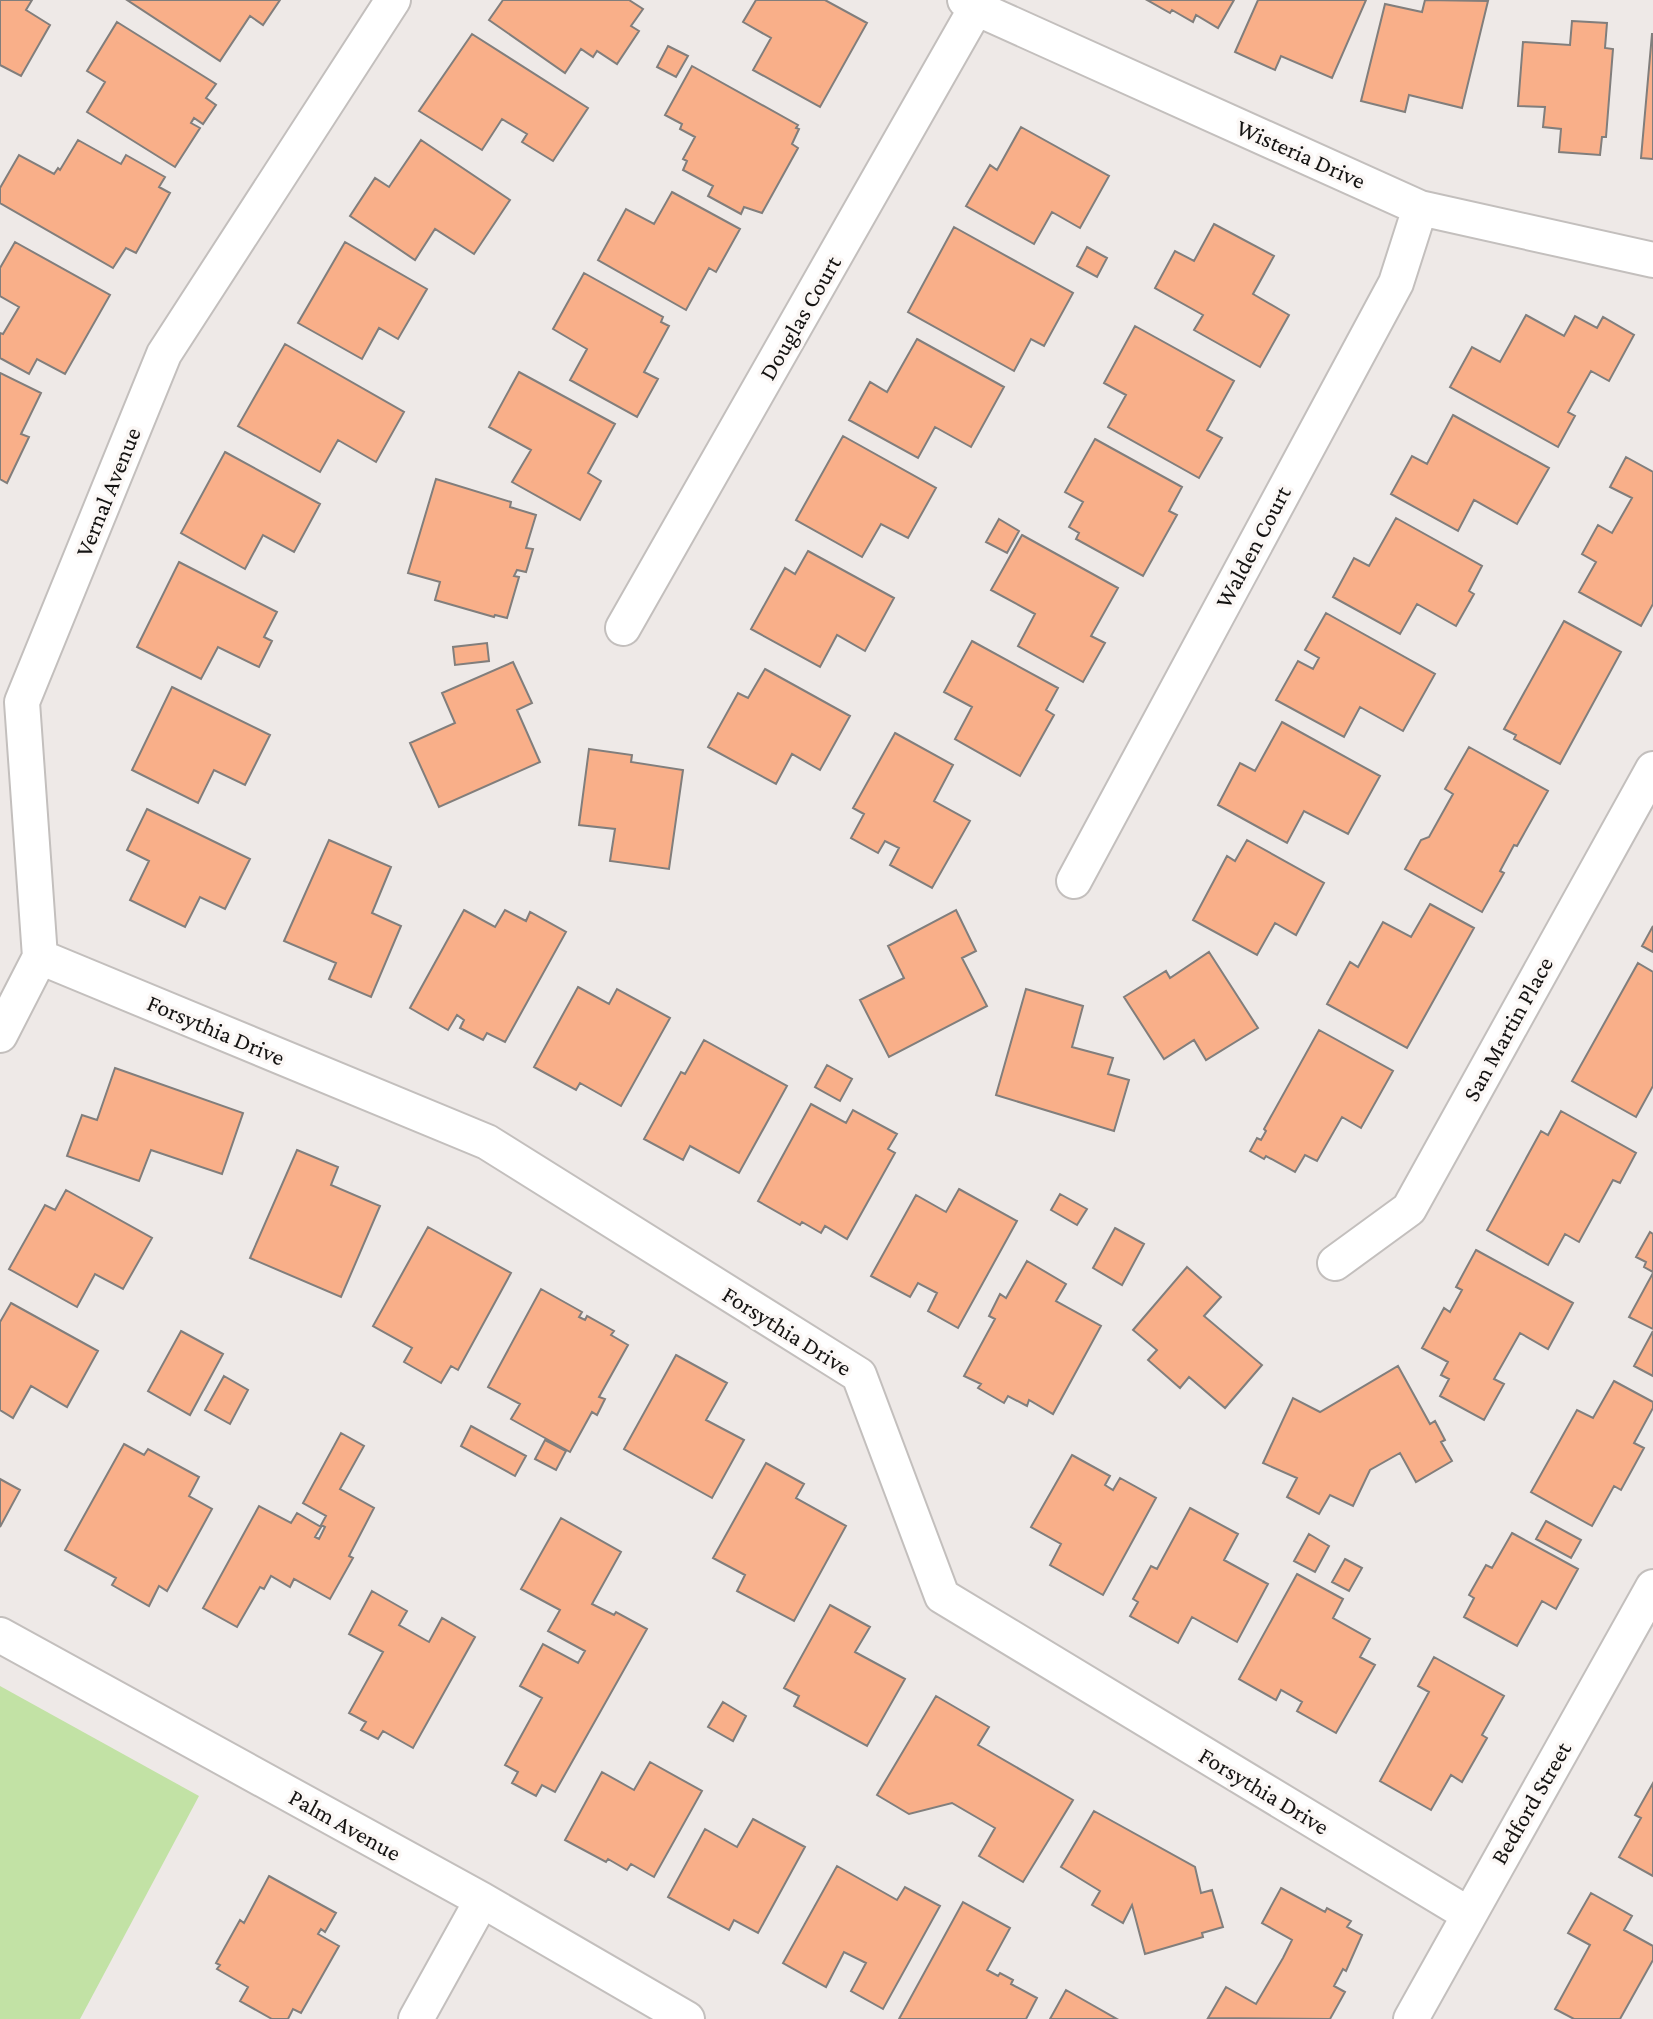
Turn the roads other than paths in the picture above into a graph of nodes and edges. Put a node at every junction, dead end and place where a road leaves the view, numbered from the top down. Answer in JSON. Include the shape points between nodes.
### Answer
{"nodes":[{"id":1,"x":393,"y":0,"type":"edge"},
{"id":2,"x":970,"y":4,"type":"edge"},
{"id":3,"x":1420,"y":208,"type":"junction"},
{"id":4,"x":1653,"y":260,"type":"edge"},
{"id":5,"x":623,"y":628,"type":"dead end"},
{"id":6,"x":1653,"y":769,"type":"edge"},
{"id":7,"x":1074,"y":881,"type":"dead end"},
{"id":8,"x":40,"y":957,"type":"junction"},
{"id":9,"x":0,"y":1035,"type":"edge"},
{"id":10,"x":1335,"y":1263,"type":"dead end"},
{"id":11,"x":1653,"y":1587,"type":"edge"},
{"id":12,"x":0,"y":1635,"type":"edge"},
{"id":13,"x":482,"y":1900,"type":"junction"},
{"id":14,"x":1468,"y":1914,"type":"junction"},
{"id":15,"x":416,"y":2019,"type":"edge"},
{"id":16,"x":687,"y":2019,"type":"edge"},
{"id":17,"x":1411,"y":2019,"type":"edge"}],
"edges":[{"from":1,"to":8,"type":"street","name":"Vernal Avenue","via":[[164,354],[22,702]]},
{"from":2,"to":3,"type":"street","name":"Wisteria Drive"},
{"from":2,"to":5,"type":"street","name":"Douglas Court"},
{"from":3,"to":4,"type":"street","name":"Wisteria Drive"},
{"from":3,"to":7,"type":"street","name":"Walden Court","via":[[1396,283]]},
{"from":6,"to":10,"type":"street","name":"San Martin Place","via":[[1409,1209]]},
{"from":8,"to":9,"type":"street"},
{"from":8,"to":14,"type":"street","name":"Forsythia Drive","via":[[487,1142],[859,1375],[942,1596]]},
{"from":11,"to":14,"type":"street","name":"Bedford Street"},
{"from":12,"to":13,"type":"street","name":"Palm Avenue"},
{"from":13,"to":15,"type":"street"},
{"from":13,"to":16,"type":"street","name":"Palm Avenue"},
{"from":14,"to":17,"type":"street","name":"Bedford Street"}]}
